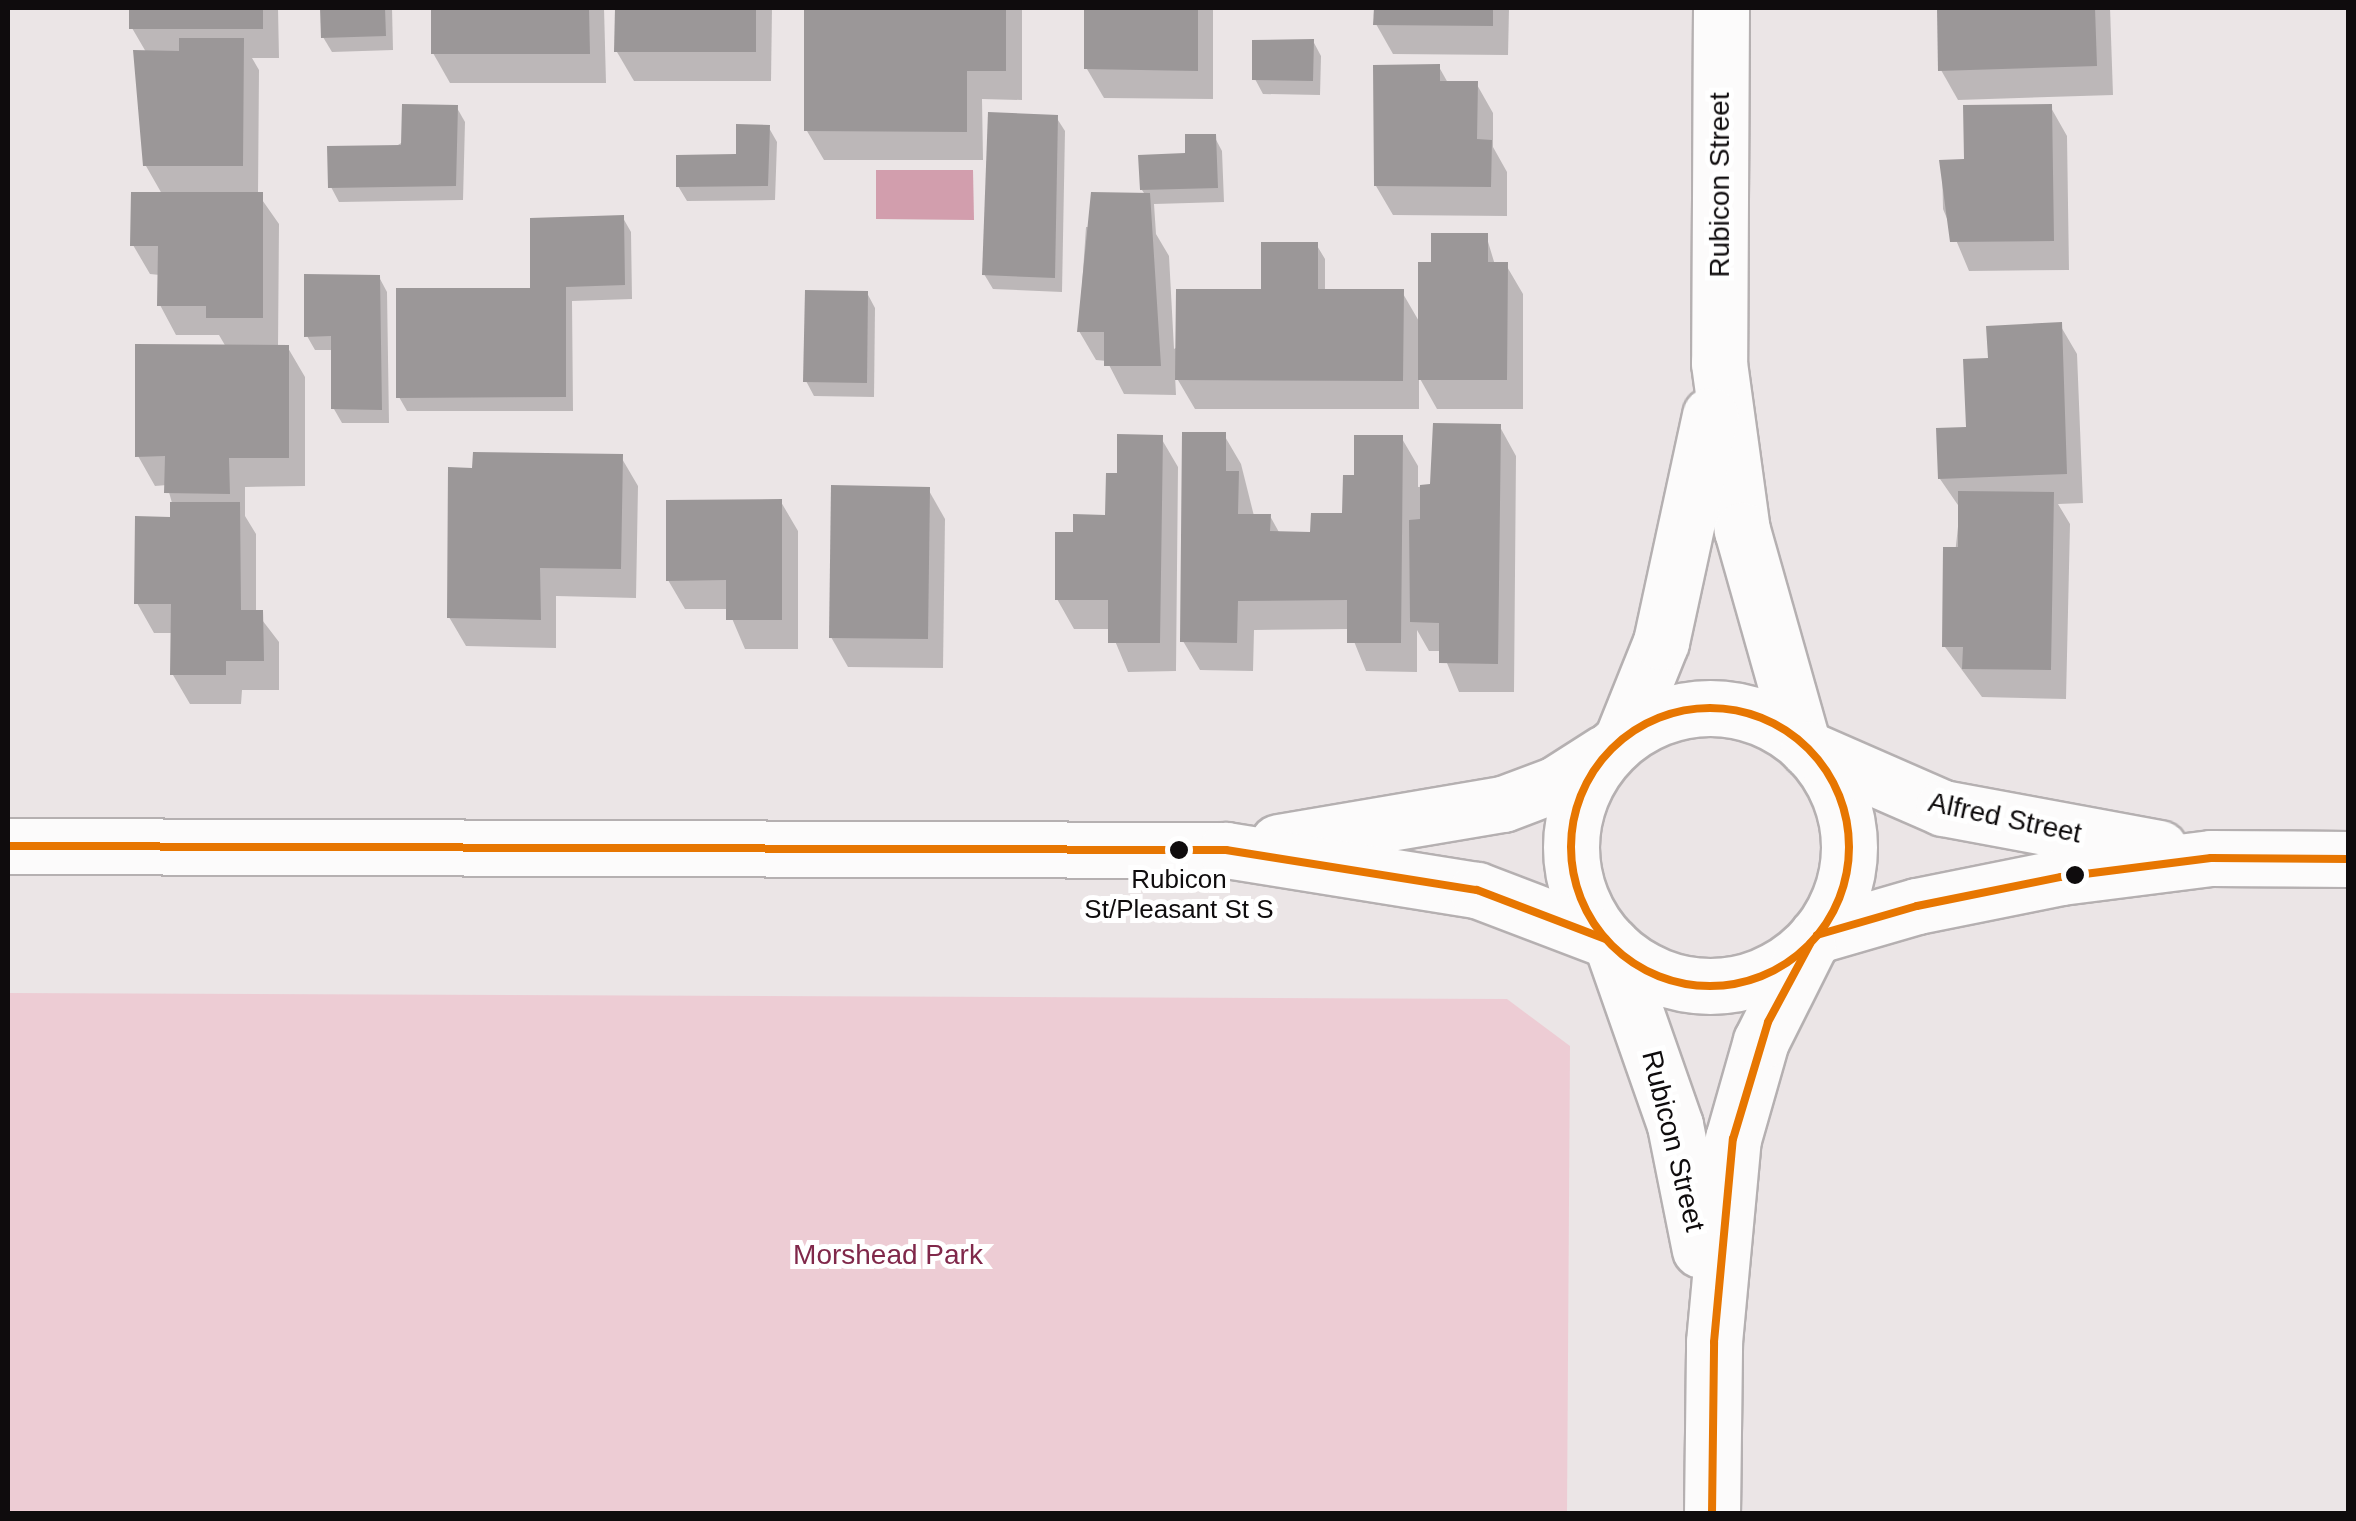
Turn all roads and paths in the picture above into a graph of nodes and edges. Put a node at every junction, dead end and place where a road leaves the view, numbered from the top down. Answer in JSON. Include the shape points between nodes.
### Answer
{"nodes":[{"id":1,"x":1721,"y":8,"type":"edge"},
{"id":2,"x":1719,"y":363,"type":"junction"},
{"id":3,"x":1617,"y":743,"type":"junction"},
{"id":4,"x":1805,"y":745,"type":"junction"},
{"id":5,"x":8,"y":846,"type":"edge"},
{"id":6,"x":1226,"y":850,"type":"junction"},
{"id":7,"x":2211,"y":858,"type":"junction"},
{"id":8,"x":2348,"y":859,"type":"edge"},
{"id":9,"x":1813,"y":940,"type":"junction"},
{"id":10,"x":1608,"y":942,"type":"junction"},
{"id":11,"x":1714,"y":1342,"type":"junction"},
{"id":12,"x":1712,"y":1514,"type":"edge"}],
"edges":[{"from":1,"to":2,"type":"street","name":"Rubicon Street"},
{"from":2,"to":3,"type":"street","name":"Rubicon Street","via":[[1690,532],[1660,642]]},
{"from":2,"to":4,"type":"street","name":"Rubicon Street","via":[[1742,530]]},
{"from":3,"to":4,"type":"street","via":[[1658,718],[1712,708],[1754,714]]},
{"from":3,"to":6,"type":"street","via":[[1556,784],[1504,804]]},
{"from":3,"to":10,"type":"street","via":[[1580,797],[1571,842],[1582,901]]},
{"from":4,"to":7,"type":"street","name":"Alfred Street","via":[[1943,808]]},
{"from":4,"to":9,"type":"street","via":[[1835,788],[1848,832],[1840,894]]},
{"from":5,"to":6,"type":"street"},
{"from":6,"to":10,"type":"street","via":[[1477,890]]},
{"from":7,"to":8,"type":"street","name":"Alfred Street"},
{"from":7,"to":9,"type":"street","name":"Alfred Street","via":[[2013,885]]},
{"from":9,"to":10,"type":"street","via":[[1756,978],[1711,986],[1665,978]]},
{"from":9,"to":11,"type":"street","name":"Rubicon Street","via":[[1761,1041],[1733,1139]]},
{"from":10,"to":11,"type":"street","name":"Rubicon Street","via":[[1679,1139]]},
{"from":11,"to":12,"type":"street","name":"Rubicon Street"}]}
